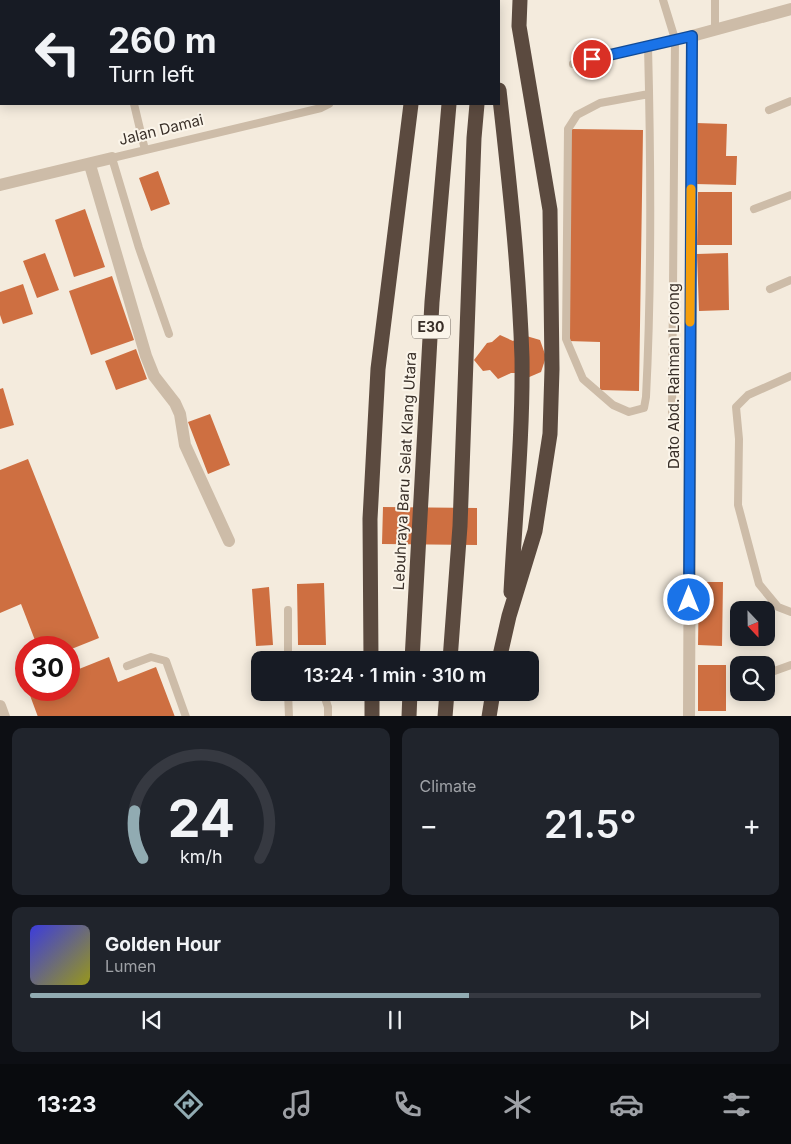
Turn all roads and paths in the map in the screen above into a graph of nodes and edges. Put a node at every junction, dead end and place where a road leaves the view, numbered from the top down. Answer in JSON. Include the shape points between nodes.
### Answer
{"nodes":[{"id":1,"x":520,"y":0,"type":"edge"},
{"id":2,"x":663,"y":0,"type":"edge"},
{"id":3,"x":716,"y":0,"type":"edge"},
{"id":4,"x":791,"y":9,"type":"edge"},
{"id":5,"x":715,"y":29,"type":"junction"},
{"id":6,"x":692,"y":36,"type":"junction"},
{"id":7,"x":675,"y":39,"type":"junction"},
{"id":8,"x":648,"y":46,"type":"junction"},
{"id":9,"x":573,"y":64,"type":"dead end"},
{"id":10,"x":649,"y":94,"type":"junction"},
{"id":11,"x":500,"y":99,"type":"edge"},
{"id":12,"x":791,"y":101,"type":"edge"},
{"id":13,"x":134,"y":105,"type":"edge"},
{"id":14,"x":327,"y":105,"type":"edge"},
{"id":15,"x":412,"y":105,"type":"edge"},
{"id":16,"x":449,"y":105,"type":"edge"},
{"id":17,"x":477,"y":105,"type":"edge"},
{"id":18,"x":769,"y":110,"type":"dead end"},
{"id":19,"x":145,"y":150,"type":"junction"},
{"id":20,"x":112,"y":158,"type":"junction"},
{"id":21,"x":90,"y":165,"type":"junction"},
{"id":22,"x":0,"y":185,"type":"edge"},
{"id":23,"x":791,"y":194,"type":"edge"},
{"id":24,"x":754,"y":209,"type":"dead end"},
{"id":25,"x":791,"y":280,"type":"edge"},
{"id":26,"x":770,"y":289,"type":"dead end"},
{"id":27,"x":169,"y":334,"type":"dead end"},
{"id":28,"x":791,"y":376,"type":"edge"},
{"id":29,"x":672,"y":414,"type":"dead end"},
{"id":30,"x":229,"y":542,"type":"dead end"},
{"id":31,"x":288,"y":610,"type":"dead end"},
{"id":32,"x":791,"y":612,"type":"edge"},
{"id":33,"x":509,"y":616,"type":"junction"},
{"id":34,"x":288,"y":651,"type":"edge"},
{"id":35,"x":371,"y":651,"type":"edge"},
{"id":36,"x":413,"y":651,"type":"edge"},
{"id":37,"x":451,"y":651,"type":"edge"},
{"id":38,"x":501,"y":651,"type":"edge"},
{"id":39,"x":791,"y":665,"type":"edge"},
{"id":40,"x":127,"y":666,"type":"dead end"},
{"id":41,"x":775,"y":671,"type":"edge"},
{"id":42,"x":288,"y":701,"type":"edge"},
{"id":43,"x":326,"y":701,"type":"edge"},
{"id":44,"x":372,"y":701,"type":"edge"},
{"id":45,"x":410,"y":701,"type":"edge"},
{"id":46,"x":446,"y":701,"type":"edge"},
{"id":47,"x":492,"y":701,"type":"edge"},
{"id":48,"x":0,"y":706,"type":"edge"},
{"id":49,"x":4,"y":716,"type":"edge"},
{"id":50,"x":186,"y":716,"type":"edge"},
{"id":51,"x":289,"y":716,"type":"edge"},
{"id":52,"x":328,"y":716,"type":"edge"},
{"id":53,"x":372,"y":716,"type":"edge"},
{"id":54,"x":409,"y":716,"type":"edge"},
{"id":55,"x":445,"y":716,"type":"edge"},
{"id":56,"x":489,"y":716,"type":"edge"},
{"id":57,"x":689,"y":716,"type":"edge"}],
"edges":[{"from":1,"to":33,"type":"highway","via":[[519,26],[550,210],[552,369],[550,434],[535,531]]},
{"from":2,"to":7,"type":"lane"},
{"from":3,"to":5,"type":"lane"},
{"from":4,"to":5,"type":"street"},
{"from":5,"to":6,"type":"street"},
{"from":6,"to":7,"type":"lane"},
{"from":6,"to":57,"type":"street","name":"Dato Abd. Rahman Lorong"},
{"from":7,"to":8,"type":"lane"},
{"from":7,"to":29,"type":"lane"},
{"from":8,"to":9,"type":"lane"},
{"from":8,"to":10,"type":"lane"},
{"from":10,"to":10,"type":"lane","via":[[650,321],[646,398],[644,408],[629,412],[613,405],[583,379],[566,339],[568,129],[576,116],[600,104]]},
{"from":11,"to":33,"type":"highway","via":[[518,270],[522,358],[521,435]]},
{"from":12,"to":18,"type":"lane"},
{"from":13,"to":19,"type":"lane"},
{"from":14,"to":19,"type":"lane","name":"Jalan Damai"},
{"from":15,"to":35,"type":"highway","via":[[378,369],[370,520]]},
{"from":16,"to":36,"type":"highway","name":"Lebuhraya Baru Selat Klang Utara","number":"E30","via":[[432,302]]},
{"from":17,"to":37,"type":"highway","number":"E30","via":[[460,526]]},
{"from":19,"to":20,"type":"lane","name":"Jalan Damai"},
{"from":20,"to":21,"type":"street","name":"Jalan Damai"},
{"from":20,"to":27,"type":"lane"},
{"from":21,"to":22,"type":"street","name":"Jalan Damai"},
{"from":21,"to":30,"type":"street","via":[[154,376],[178,409],[185,445]]},
{"from":23,"to":24,"type":"lane"},
{"from":25,"to":26,"type":"lane"},
{"from":28,"to":32,"type":"lane","via":[[748,395],[736,407],[738,505],[759,584],[778,607]]},
{"from":31,"to":34,"type":"lane"},
{"from":33,"to":38,"type":"highway"},
{"from":39,"to":41,"type":"lane"},
{"from":40,"to":50,"type":"lane","via":[[151,657],[166,661]]},
{"from":42,"to":51,"type":"lane"},
{"from":43,"to":52,"type":"lane"},
{"from":44,"to":53,"type":"highway"},
{"from":45,"to":54,"type":"highway"},
{"from":46,"to":55,"type":"highway"},
{"from":47,"to":56,"type":"highway"},
{"from":48,"to":49,"type":"street"}]}
